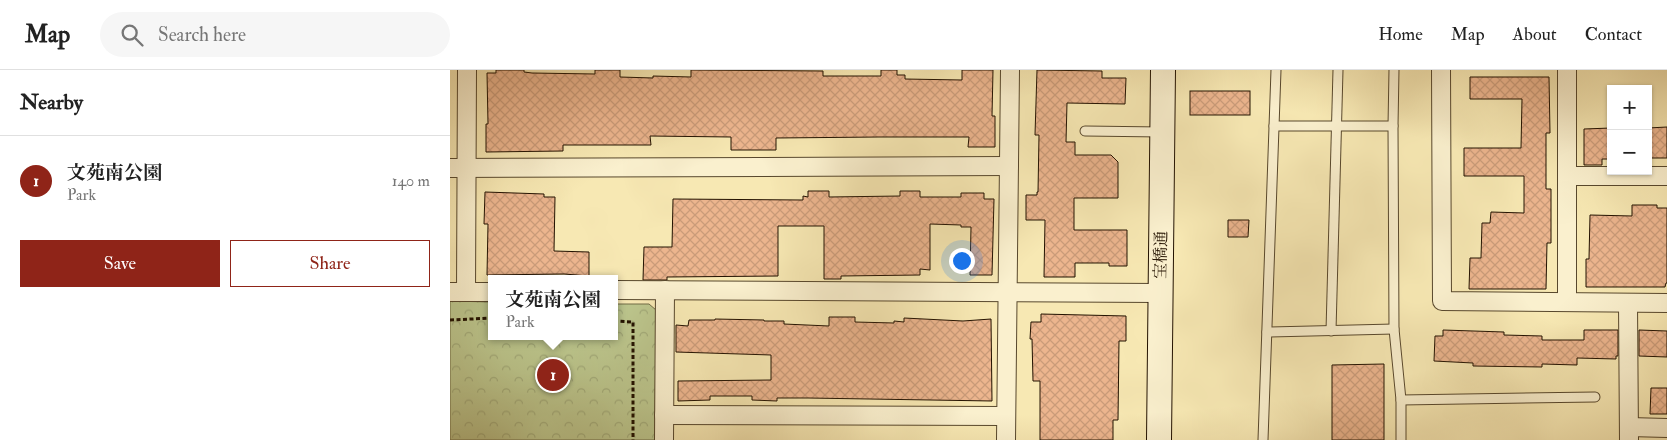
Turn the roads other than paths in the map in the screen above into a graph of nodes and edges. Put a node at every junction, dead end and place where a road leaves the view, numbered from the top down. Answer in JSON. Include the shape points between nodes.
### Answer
{"nodes":[{"id":1,"x":467,"y":70,"type":"edge"},
{"id":2,"x":1010,"y":70,"type":"edge"},
{"id":3,"x":1163,"y":70,"type":"edge"},
{"id":4,"x":1276,"y":70,"type":"edge"},
{"id":5,"x":1338,"y":70,"type":"edge"},
{"id":6,"x":1394,"y":70,"type":"edge"},
{"id":7,"x":1441,"y":70,"type":"edge"},
{"id":8,"x":1567,"y":70,"type":"edge"},
{"id":9,"x":1274,"y":126,"type":"junction"},
{"id":10,"x":1336,"y":126,"type":"junction"},
{"id":11,"x":1393,"y":126,"type":"junction"},
{"id":12,"x":1085,"y":132,"type":"dead end"},
{"id":13,"x":1162,"y":132,"type":"junction"},
{"id":14,"x":1009,"y":166,"type":"junction"},
{"id":15,"x":458,"y":168,"type":"edge"},
{"id":16,"x":1567,"y":176,"type":"junction"},
{"id":17,"x":1667,"y":176,"type":"edge"},
{"id":18,"x":618,"y":290,"type":"edge"},
{"id":19,"x":665,"y":290,"type":"junction"},
{"id":20,"x":458,"y":292,"type":"edge"},
{"id":21,"x":488,"y":292,"type":"edge"},
{"id":22,"x":1008,"y":293,"type":"junction"},
{"id":23,"x":1159,"y":293,"type":"junction"},
{"id":24,"x":1567,"y":301,"type":"junction"},
{"id":25,"x":1628,"y":303,"type":"junction"},
{"id":26,"x":1667,"y":303,"type":"edge"},
{"id":27,"x":1394,"y":329,"type":"junction"},
{"id":28,"x":1331,"y":330,"type":"junction"},
{"id":29,"x":1267,"y":332,"type":"junction"},
{"id":30,"x":1595,"y":396,"type":"dead end"},
{"id":31,"x":1400,"y":400,"type":"junction"},
{"id":32,"x":664,"y":415,"type":"junction"},
{"id":33,"x":1006,"y":416,"type":"junction"},
{"id":34,"x":1667,"y":428,"type":"edge"},
{"id":35,"x":1629,"y":434,"type":"edge"},
{"id":36,"x":664,"y":440,"type":"edge"},
{"id":37,"x":1006,"y":440,"type":"edge"},
{"id":38,"x":1159,"y":440,"type":"edge"},
{"id":39,"x":1263,"y":440,"type":"edge"},
{"id":40,"x":1401,"y":440,"type":"edge"}],
"edges":[{"from":1,"to":15,"type":"street"},
{"from":2,"to":14,"type":"street"},
{"from":3,"to":13,"type":"street","name":"宝橋通"},
{"from":4,"to":9,"type":"lane"},
{"from":5,"to":10,"type":"lane"},
{"from":6,"to":11,"type":"lane"},
{"from":7,"to":24,"type":"street","via":[[1442,301]]},
{"from":8,"to":16,"type":"street"},
{"from":9,"to":10,"type":"lane"},
{"from":9,"to":29,"type":"lane"},
{"from":10,"to":11,"type":"lane"},
{"from":10,"to":28,"type":"lane"},
{"from":11,"to":27,"type":"lane"},
{"from":12,"to":13,"type":"lane"},
{"from":13,"to":23,"type":"street","name":"宝橋通"},
{"from":14,"to":15,"type":"street"},
{"from":14,"to":22,"type":"street"},
{"from":15,"to":20,"type":"street"},
{"from":16,"to":17,"type":"street"},
{"from":16,"to":24,"type":"street"},
{"from":18,"to":19,"type":"street"},
{"from":19,"to":22,"type":"street"},
{"from":19,"to":32,"type":"street"},
{"from":20,"to":21,"type":"street"},
{"from":22,"to":23,"type":"street"},
{"from":22,"to":33,"type":"street"},
{"from":23,"to":38,"type":"street","name":"宝橋通"},
{"from":24,"to":25,"type":"street"},
{"from":25,"to":26,"type":"street"},
{"from":25,"to":35,"type":"street"},
{"from":27,"to":28,"type":"lane"},
{"from":27,"to":31,"type":"lane"},
{"from":28,"to":29,"type":"lane"},
{"from":29,"to":39,"type":"lane"},
{"from":30,"to":31,"type":"lane"},
{"from":31,"to":40,"type":"lane"},
{"from":32,"to":33,"type":"street"},
{"from":32,"to":36,"type":"street"},
{"from":33,"to":37,"type":"street"},
{"from":34,"to":35,"type":"street"}]}
